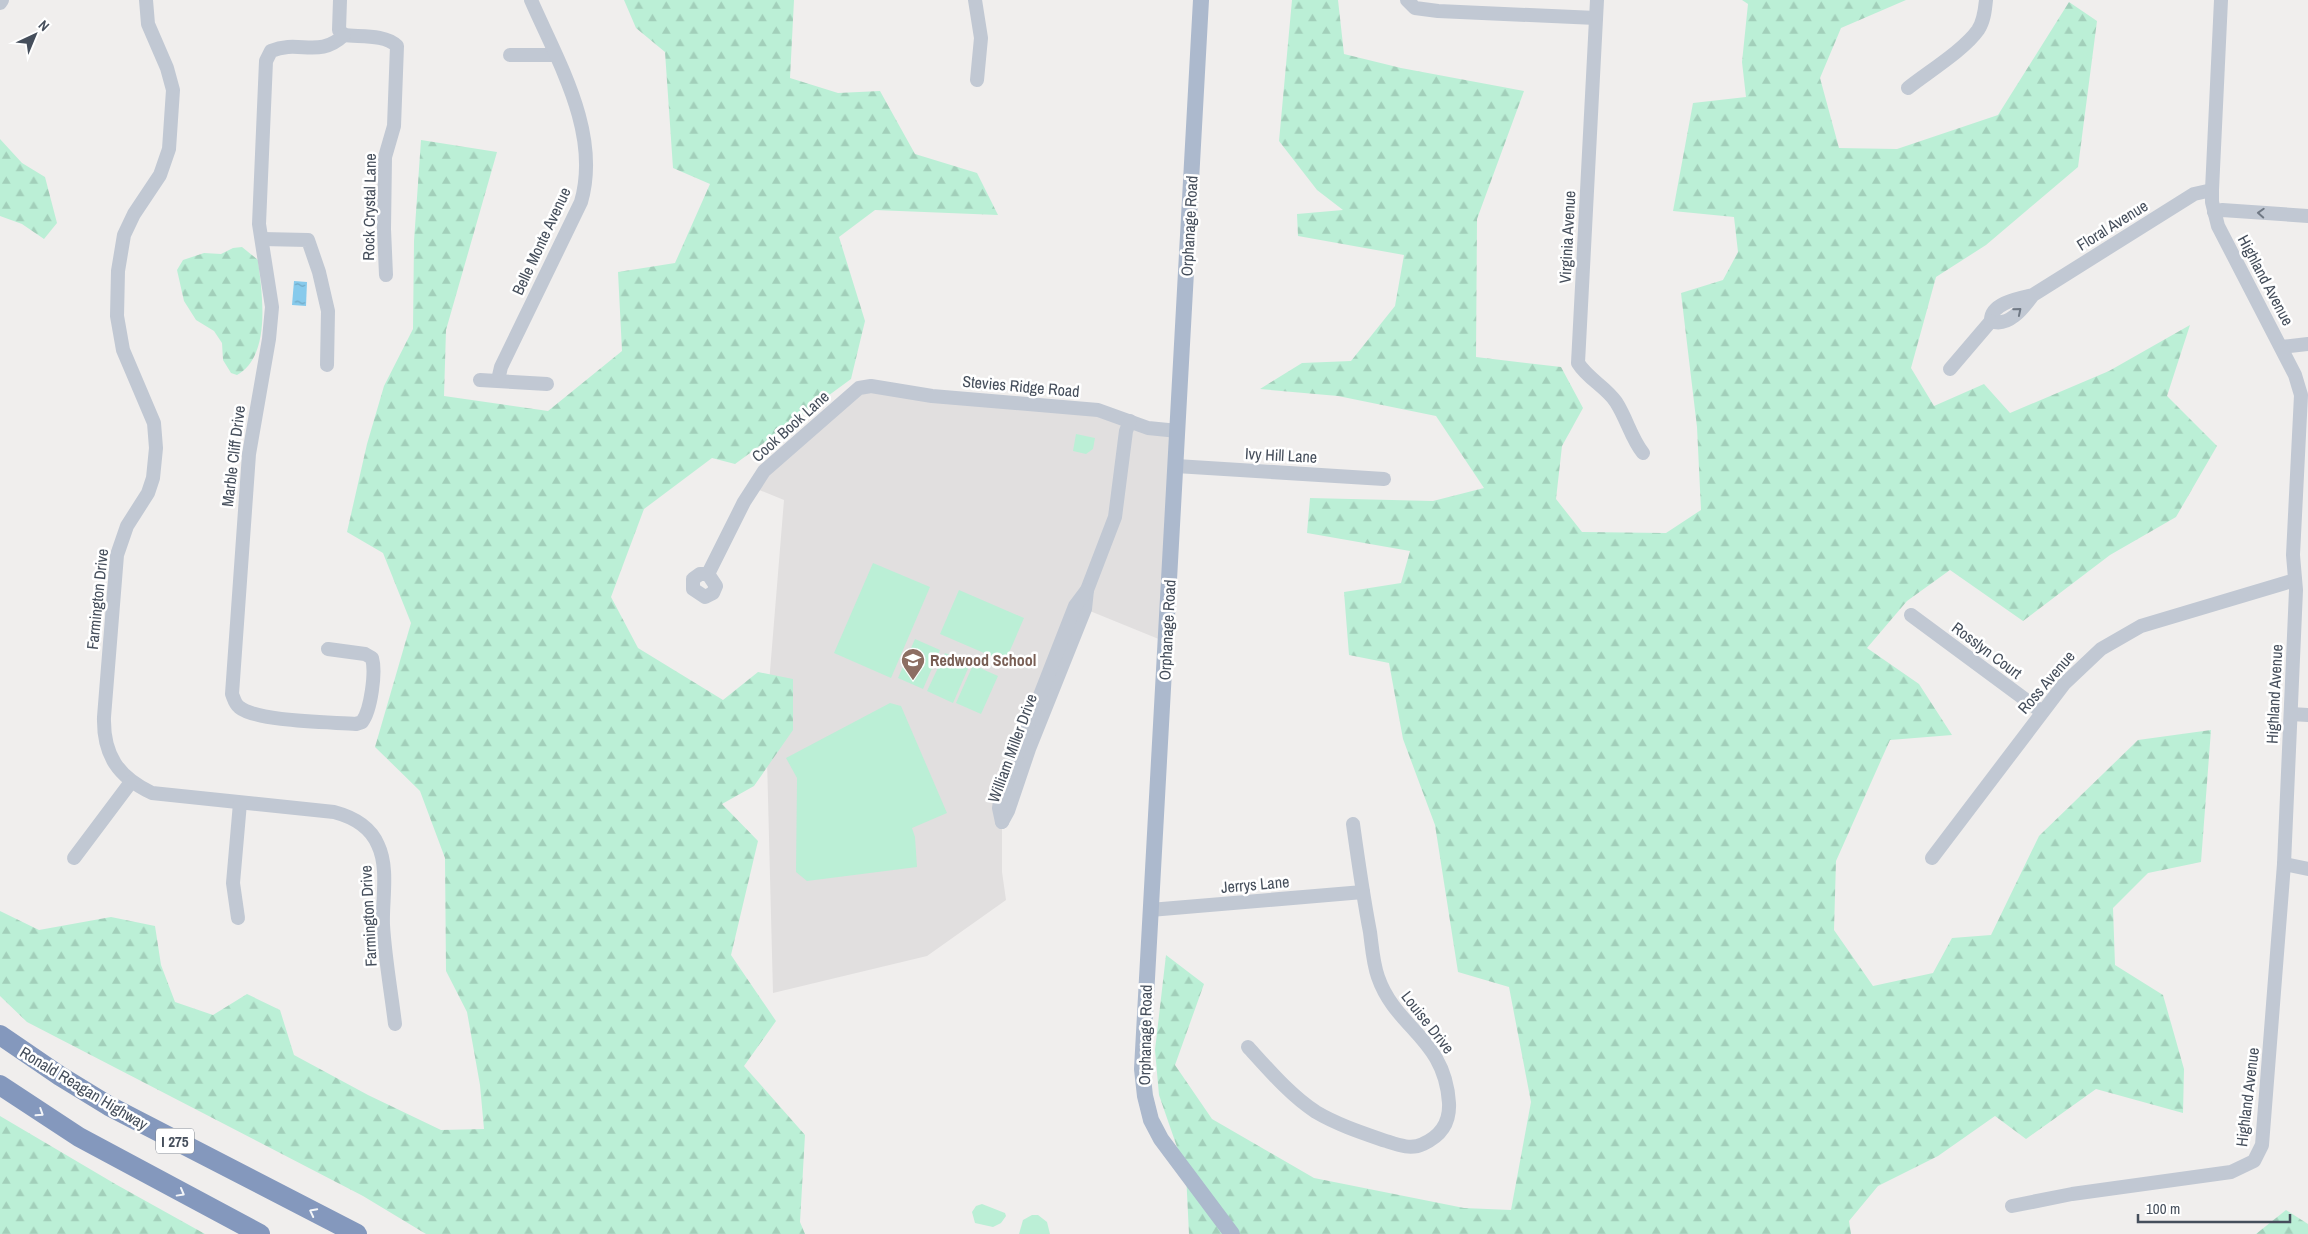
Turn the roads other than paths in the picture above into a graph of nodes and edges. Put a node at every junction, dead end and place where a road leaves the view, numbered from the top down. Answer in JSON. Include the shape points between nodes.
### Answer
{"nodes":[{"id":1,"x":2,"y":0,"type":"edge"},
{"id":2,"x":146,"y":0,"type":"edge"},
{"id":3,"x":340,"y":0,"type":"edge"},
{"id":4,"x":531,"y":0,"type":"edge"},
{"id":5,"x":975,"y":0,"type":"edge"},
{"id":6,"x":1201,"y":0,"type":"edge"},
{"id":7,"x":1407,"y":0,"type":"edge"},
{"id":8,"x":1597,"y":0,"type":"edge"},
{"id":9,"x":1986,"y":0,"type":"edge"},
{"id":10,"x":2221,"y":0,"type":"edge"},
{"id":11,"x":0,"y":3,"type":"edge"},
{"id":12,"x":1596,"y":18,"type":"junction"},
{"id":13,"x":344,"y":35,"type":"junction"},
{"id":14,"x":510,"y":54,"type":"dead end"},
{"id":15,"x":555,"y":55,"type":"junction"},
{"id":16,"x":977,"y":80,"type":"dead end"},
{"id":17,"x":1908,"y":88,"type":"dead end"},
{"id":18,"x":2212,"y":190,"type":"junction"},
{"id":19,"x":2214,"y":212,"type":"junction"},
{"id":20,"x":2308,"y":216,"type":"edge"},
{"id":21,"x":262,"y":239,"type":"junction"},
{"id":22,"x":386,"y":275,"type":"dead end"},
{"id":23,"x":2308,"y":344,"type":"edge"},
{"id":24,"x":2281,"y":346,"type":"junction"},
{"id":25,"x":327,"y":365,"type":"dead end"},
{"id":26,"x":1950,"y":370,"type":"dead end"},
{"id":27,"x":480,"y":380,"type":"dead end"},
{"id":28,"x":498,"y":380,"type":"junction"},
{"id":29,"x":547,"y":384,"type":"dead end"},
{"id":30,"x":859,"y":388,"type":"joint"},
{"id":31,"x":1130,"y":421,"type":"junction"},
{"id":32,"x":1178,"y":431,"type":"junction"},
{"id":33,"x":1643,"y":454,"type":"dead end"},
{"id":34,"x":1176,"y":466,"type":"junction"},
{"id":35,"x":1384,"y":478,"type":"dead end"},
{"id":36,"x":708,"y":574,"type":"dead end"},
{"id":37,"x":2295,"y":580,"type":"junction"},
{"id":38,"x":1087,"y":590,"type":"junction"},
{"id":39,"x":1911,"y":615,"type":"dead end"},
{"id":40,"x":328,"y":649,"type":"dead end"},
{"id":41,"x":2042,"y":712,"type":"junction"},
{"id":42,"x":2291,"y":714,"type":"junction"},
{"id":43,"x":2308,"y":715,"type":"edge"},
{"id":44,"x":132,"y":782,"type":"junction"},
{"id":45,"x":240,"y":803,"type":"junction"},
{"id":46,"x":1353,"y":824,"type":"dead end"},
{"id":47,"x":74,"y":858,"type":"dead end"},
{"id":48,"x":1932,"y":858,"type":"dead end"},
{"id":49,"x":2284,"y":864,"type":"junction"},
{"id":50,"x":2308,"y":869,"type":"edge"},
{"id":51,"x":1362,"y":892,"type":"junction"},
{"id":52,"x":1150,"y":910,"type":"junction"},
{"id":53,"x":238,"y":918,"type":"dead end"},
{"id":54,"x":395,"y":1024,"type":"dead end"},
{"id":55,"x":0,"y":1035,"type":"edge"},
{"id":56,"x":1248,"y":1047,"type":"dead end"},
{"id":57,"x":0,"y":1085,"type":"edge"},
{"id":58,"x":2012,"y":1206,"type":"dead end"},
{"id":59,"x":260,"y":1234,"type":"edge"},
{"id":60,"x":357,"y":1234,"type":"edge"},
{"id":61,"x":1232,"y":1234,"type":"edge"}],
"edges":[{"from":1,"to":11,"type":"street"},
{"from":2,"to":44,"type":"street","name":"Farmington Drive","via":[[148,24],[173,90],[169,149],[160,175],[134,214],[124,236],[116,316],[123,350],[154,423],[156,448],[154,478],[128,526],[117,555],[103,725],[109,754]]},
{"from":3,"to":13,"type":"street","via":[[338,30]]},
{"from":4,"to":15,"type":"street","name":"Belle Monte Avenue"},
{"from":5,"to":16,"type":"street","via":[[982,38]]},
{"from":6,"to":32,"type":"main road","name":"Orphanage Road"},
{"from":7,"to":12,"type":"street","via":[[1415,8],[1438,11]]},
{"from":8,"to":12,"type":"street","name":"Virginia Avenue"},
{"from":9,"to":17,"type":"street","via":[[1985,14],[1978,31]]},
{"from":10,"to":18,"type":"street","name":"Highland Avenue"},
{"from":12,"to":33,"type":"street","name":"Virginia Avenue","via":[[1578,363],[1616,402]]},
{"from":13,"to":21,"type":"street","name":"Marble Cliff Drive","via":[[326,48],[282,46],[271,50],[266,61],[259,224]]},
{"from":13,"to":22,"type":"street","name":"Rock Crystal Lane","via":[[385,39],[397,46],[394,126],[386,157]]},
{"from":14,"to":15,"type":"street"},
{"from":15,"to":28,"type":"street","name":"Belle Monte Avenue","via":[[580,116],[585,138],[586,187],[501,367]]},
{"from":18,"to":19,"type":"street","name":"Highland Avenue"},
{"from":18,"to":26,"type":"street","name":"Floral Avenue","via":[[2194,194],[2033,295],[2011,300],[1994,312],[1991,321]]},
{"from":20,"to":19,"type":"street","one_way":true},
{"from":19,"to":24,"type":"street","name":"Highland Avenue","via":[[2218,226]]},
{"from":21,"to":25,"type":"street","via":[[308,240],[328,311]]},
{"from":21,"to":40,"type":"street","name":"Marble Cliff Drive","via":[[272,307],[250,454],[243,526],[232,694],[235,703],[256,715],[362,722],[369,705],[372,658]]},
{"from":23,"to":24,"type":"street"},
{"from":24,"to":37,"type":"street","name":"Highland Avenue","via":[[2301,395],[2293,555]]},
{"from":27,"to":28,"type":"street"},
{"from":28,"to":29,"type":"street"},
{"from":30,"to":31,"type":"street","name":"Stevies Ridge Road","via":[[871,386],[932,396],[1098,410]]},
{"from":30,"to":36,"type":"street","name":"Cook Book Lane","via":[[764,470]]},
{"from":31,"to":32,"type":"street","name":"Stevies Ridge Road","via":[[1148,428]]},
{"from":31,"to":38,"type":"street","name":"William Miller Drive","via":[[1115,517]]},
{"from":32,"to":34,"type":"main road","name":"Orphanage Road"},
{"from":34,"to":35,"type":"street","name":"Ivy Hill Lane"},
{"from":34,"to":52,"type":"main road","name":"Orphanage Road"},
{"from":37,"to":41,"type":"street","name":"Ross Avenue","via":[[2175,614],[2116,639],[2082,665]]},
{"from":37,"to":42,"type":"street","name":"Highland Avenue"},
{"from":38,"to":38,"type":"street","name":"William Miller Drive","via":[[1074,606],[1001,794],[1002,822],[1085,609]]},
{"from":39,"to":41,"type":"street","name":"Rosslyn Court"},
{"from":41,"to":48,"type":"street","name":"Ross Avenue"},
{"from":42,"to":43,"type":"street"},
{"from":42,"to":49,"type":"street","name":"Highland Avenue"},
{"from":44,"to":45,"type":"street","name":"Farmington Drive","via":[[161,795]]},
{"from":44,"to":47,"type":"street"},
{"from":45,"to":53,"type":"street","via":[[233,883]]},
{"from":45,"to":54,"type":"street","name":"Farmington Drive","via":[[334,812],[358,821],[373,836],[383,864],[383,928]]},
{"from":46,"to":51,"type":"street","name":"Louise Drive"},
{"from":49,"to":50,"type":"street"},
{"from":49,"to":58,"type":"street","name":"Highland Avenue","via":[[2262,1145],[2254,1161],[2231,1172],[2064,1195]]},
{"from":51,"to":52,"type":"street","name":"Jerrys Lane"},
{"from":51,"to":56,"type":"street","name":"Louise Drive","via":[[1382,988],[1442,1067],[1449,1112],[1443,1129],[1431,1141],[1412,1147],[1342,1125],[1302,1101]]},
{"from":52,"to":61,"type":"main road","name":"Orphanage Road","via":[[1142,1069],[1151,1120],[1161,1139]]},
{"from":60,"to":55,"type":"highway","name":"Ronald Reagan Highway","number":"I 275","one_way":true,"via":[[109,1106]]},
{"from":57,"to":59,"type":"highway","number":"I 275","one_way":true,"via":[[79,1137]]}]}
